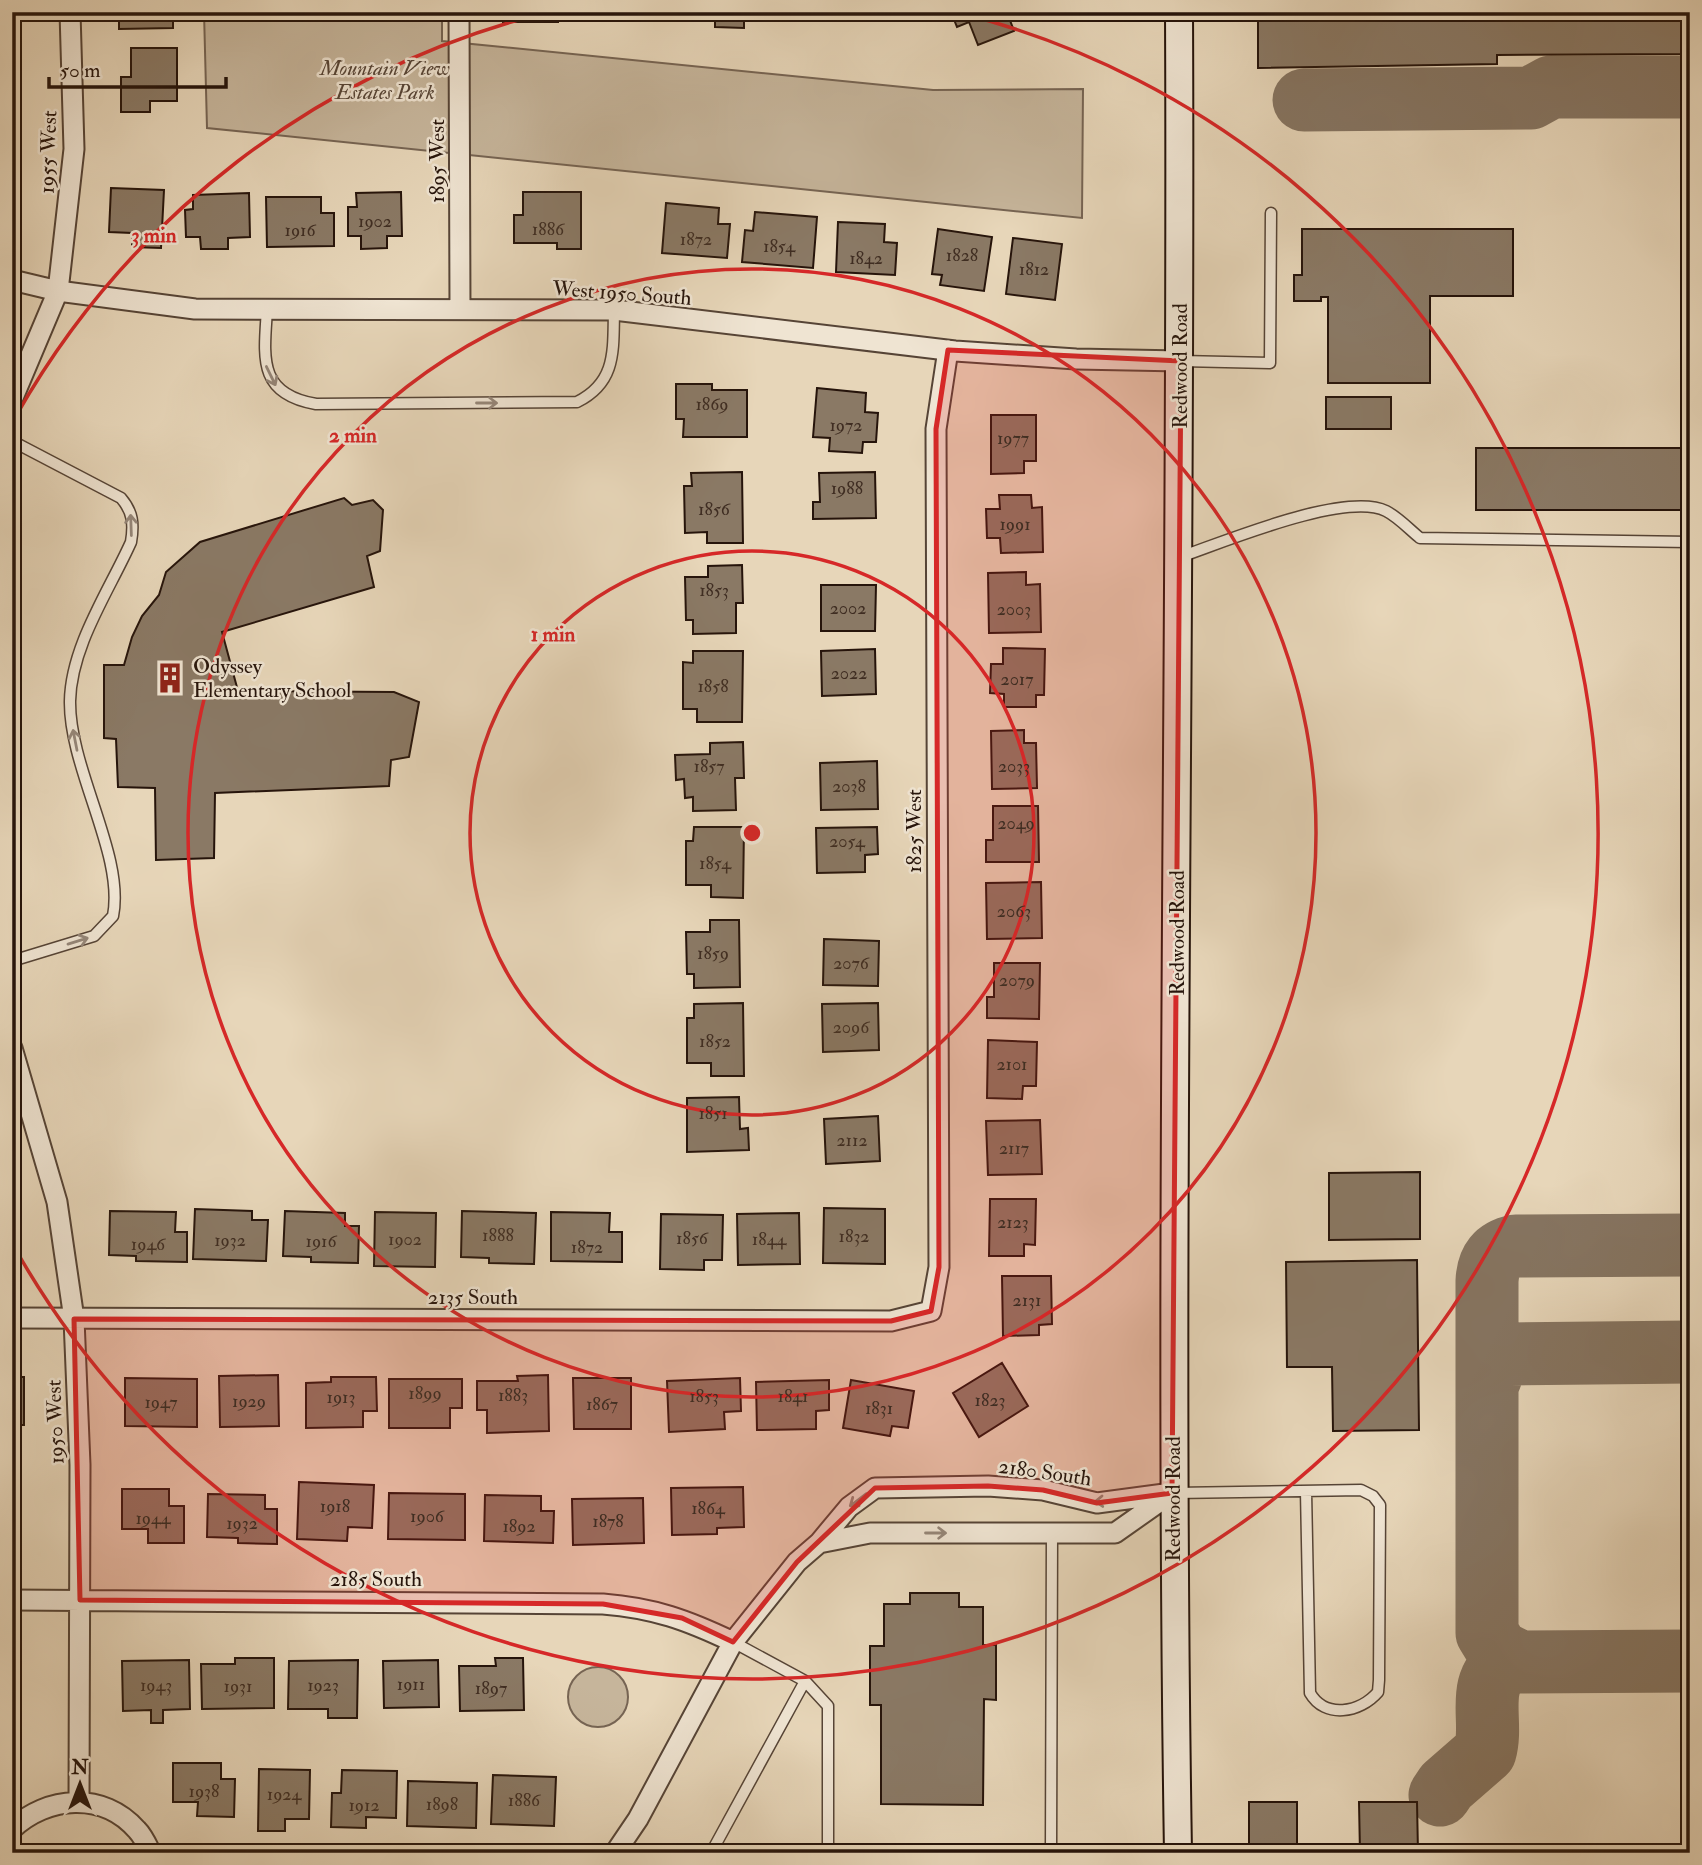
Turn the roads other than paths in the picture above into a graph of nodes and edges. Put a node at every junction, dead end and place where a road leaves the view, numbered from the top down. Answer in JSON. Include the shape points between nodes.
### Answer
{"nodes":[{"id":1,"x":70,"y":12,"type":"edge"},
{"id":2,"x":459,"y":12,"type":"edge"},
{"id":3,"x":1179,"y":12,"type":"edge"},
{"id":4,"x":1271,"y":213,"type":"dead end"},
{"id":5,"x":12,"y":280,"type":"edge"},
{"id":6,"x":58,"y":291,"type":"junction"},
{"id":7,"x":267,"y":309,"type":"junction"},
{"id":8,"x":460,"y":309,"type":"junction"},
{"id":9,"x":614,"y":310,"type":"junction"},
{"id":10,"x":948,"y":350,"type":"junction"},
{"id":11,"x":1181,"y":361,"type":"junction"},
{"id":12,"x":12,"y":400,"type":"edge"},
{"id":13,"x":12,"y":441,"type":"edge"},
{"id":14,"x":1690,"y":542,"type":"edge"},
{"id":15,"x":1180,"y":557,"type":"junction"},
{"id":16,"x":12,"y":961,"type":"edge"},
{"id":17,"x":12,"y":1048,"type":"edge"},
{"id":18,"x":931,"y":1311,"type":"joint"},
{"id":19,"x":12,"y":1318,"type":"edge"},
{"id":20,"x":74,"y":1319,"type":"junction"},
{"id":21,"x":1306,"y":1490,"type":"junction"},
{"id":22,"x":1172,"y":1493,"type":"junction"},
{"id":23,"x":1052,"y":1533,"type":"junction"},
{"id":24,"x":819,"y":1543,"type":"junction"},
{"id":25,"x":12,"y":1600,"type":"edge"},
{"id":26,"x":80,"y":1600,"type":"junction"},
{"id":27,"x":733,"y":1642,"type":"junction"},
{"id":28,"x":805,"y":1681,"type":"junction"},
{"id":29,"x":79,"y":1801,"type":"junction"},
{"id":30,"x":12,"y":1829,"type":"edge"},
{"id":31,"x":151,"y":1853,"type":"edge"},
{"id":32,"x":615,"y":1853,"type":"edge"},
{"id":33,"x":711,"y":1853,"type":"edge"},
{"id":34,"x":828,"y":1853,"type":"edge"},
{"id":35,"x":1051,"y":1853,"type":"edge"},
{"id":36,"x":1178,"y":1853,"type":"edge"}],
"edges":[{"from":1,"to":6,"type":"street","name":"1955 West","via":[[74,149]]},
{"from":2,"to":8,"type":"street","name":"1895 West"},
{"from":3,"to":11,"type":"main road","name":"Redwood Road"},
{"from":4,"to":11,"type":"lane","via":[[1270,363]]},
{"from":5,"to":6,"type":"street","name":"West 1950 South"},
{"from":6,"to":7,"type":"street","name":"West 1950 South","via":[[195,309]]},
{"from":6,"to":12,"type":"street"},
{"from":7,"to":8,"type":"street","name":"West 1950 South"},
{"from":7,"to":9,"type":"lane","one_way":true,"via":[[267,372],[277,388],[297,401],[316,404],[577,402],[592,395],[605,379],[612,361]]},
{"from":8,"to":9,"type":"street","name":"West 1950 South"},
{"from":9,"to":10,"type":"street","name":"West 1950 South"},
{"from":10,"to":11,"type":"street","name":"West 1950 South"},
{"from":10,"to":18,"type":"street","name":"1825 West","via":[[936,429],[939,1267]]},
{"from":11,"to":15,"type":"main road","name":"Redwood Road"},
{"from":16,"to":13,"type":"lane","one_way":true,"via":[[94,936],[113,916],[114,882],[75,747],[70,700],[74,671],[134,527],[130,509],[121,498]]},
{"from":14,"to":15,"type":"lane","via":[[1420,538],[1386,511],[1350,505]]},
{"from":15,"to":22,"type":"main road","name":"Redwood Road"},
{"from":17,"to":20,"type":"street","name":"1950 West","via":[[57,1202]]},
{"from":18,"to":20,"type":"street","name":"2135 South","via":[[891,1321]]},
{"from":19,"to":20,"type":"street","name":"2135 South"},
{"from":20,"to":26,"type":"street","name":"1950 West"},
{"from":21,"to":21,"type":"lane","via":[[1310,1693],[1326,1709],[1358,1708],[1378,1692],[1380,1680],[1380,1505],[1361,1490]]},
{"from":21,"to":22,"type":"lane"},
{"from":22,"to":23,"type":"street","via":[[1115,1533]]},
{"from":22,"to":24,"type":"street","name":"2180 South","one_way":true,"via":[[1097,1503],[1043,1490],[1002,1487],[875,1488],[849,1507]]},
{"from":22,"to":36,"type":"main road","name":"Redwood Road"},
{"from":24,"to":23,"type":"street","one_way":true,"via":[[870,1533]]},
{"from":23,"to":35,"type":"lane"},
{"from":24,"to":27,"type":"street","name":"2180 South","via":[[797,1562]]},
{"from":25,"to":26,"type":"street","name":"2185 South"},
{"from":26,"to":27,"type":"street","name":"2185 South","via":[[603,1604],[641,1607],[682,1618]]},
{"from":26,"to":29,"type":"street","name":"1950 West"},
{"from":27,"to":28,"type":"lane"},
{"from":27,"to":32,"type":"street","name":"2180 South"},
{"from":28,"to":33,"type":"lane"},
{"from":28,"to":34,"type":"lane","via":[[828,1706]]},
{"from":29,"to":30,"type":"street","via":[[51,1804]]},
{"from":29,"to":31,"type":"street","via":[[111,1809],[137,1829]]}]}
